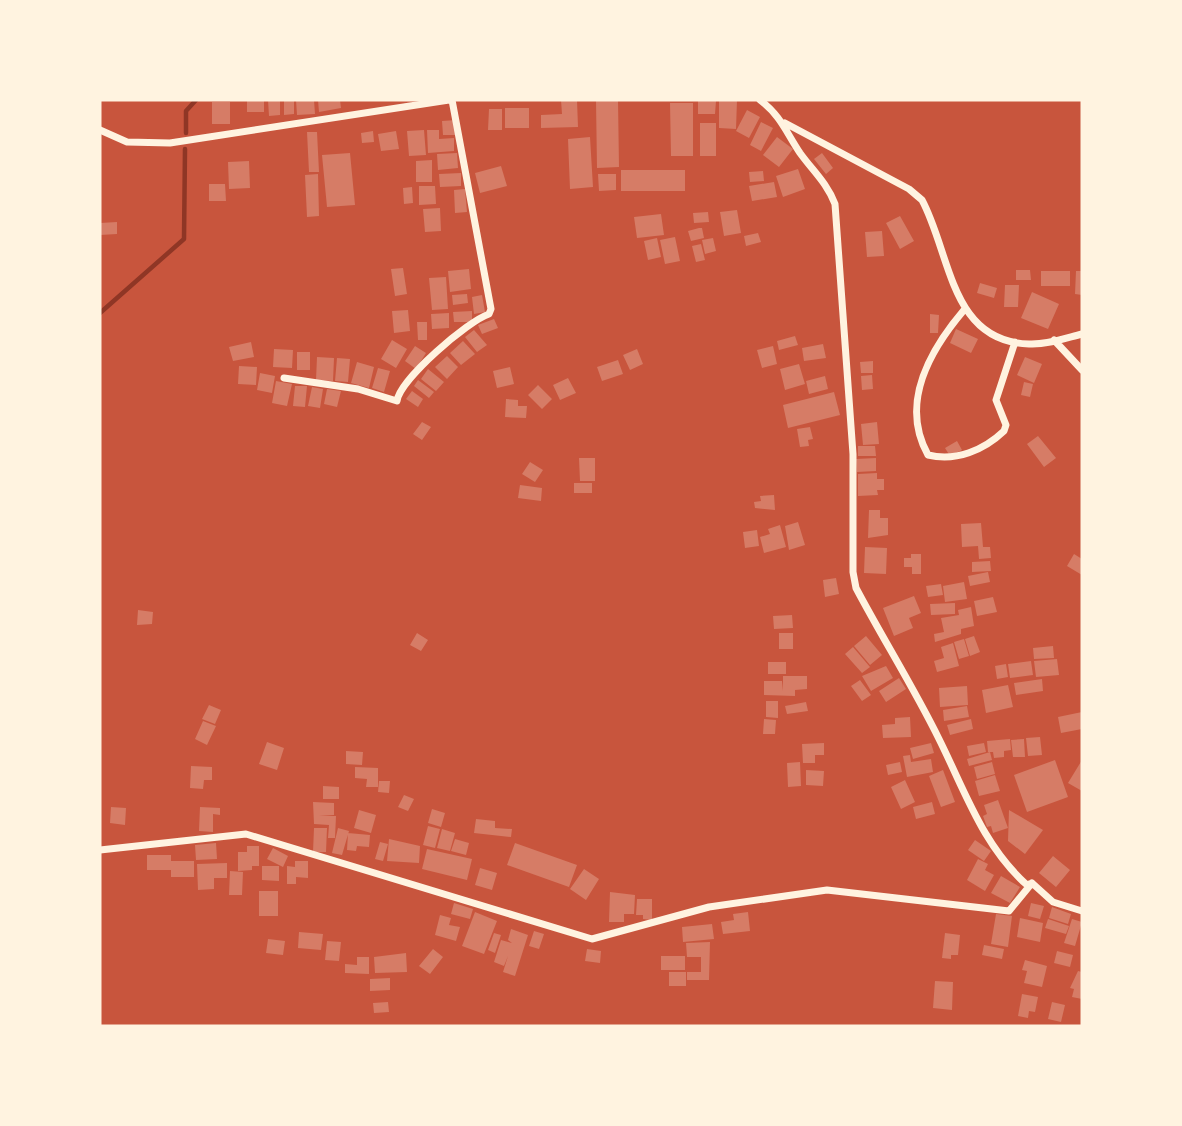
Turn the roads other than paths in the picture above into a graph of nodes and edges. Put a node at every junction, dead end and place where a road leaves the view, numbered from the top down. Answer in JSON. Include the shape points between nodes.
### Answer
{"nodes":[{"id":1,"x":451,"y":100,"type":"edge"},
{"id":2,"x":760,"y":100,"type":"edge"},
{"id":3,"x":781,"y":120,"type":"junction"},
{"id":4,"x":100,"y":130,"type":"edge"},
{"id":5,"x":964,"y":310,"type":"junction"},
{"id":6,"x":1082,"y":334,"type":"edge"},
{"id":7,"x":1054,"y":340,"type":"junction"},
{"id":8,"x":1015,"y":342,"type":"junction"},
{"id":9,"x":1082,"y":370,"type":"edge"},
{"id":10,"x":284,"y":378,"type":"dead end"},
{"id":11,"x":100,"y":850,"type":"edge"},
{"id":12,"x":1032,"y":883,"type":"junction"},
{"id":13,"x":1082,"y":911,"type":"edge"}],
"edges":[{"from":1,"to":4,"type":"street","via":[[170,143],[127,142]]},
{"from":1,"to":10,"type":"street","via":[[481,244],[489,314],[439,350],[407,383],[397,401],[358,389]]},
{"from":2,"to":3,"type":"street"},
{"from":3,"to":5,"type":"street","via":[[909,188],[922,200]]},
{"from":3,"to":12,"type":"street","via":[[835,204],[853,454],[856,588],[985,834],[1008,868],[1027,886]]},
{"from":5,"to":8,"type":"street","via":[[982,328]]},
{"from":5,"to":8,"type":"street","via":[[934,350],[919,388],[917,426],[928,455],[948,458],[971,453],[1004,431],[996,400]]},
{"from":6,"to":7,"type":"street"},
{"from":7,"to":8,"type":"street"},
{"from":7,"to":9,"type":"street"},
{"from":11,"to":12,"type":"street","via":[[246,834],[592,939],[709,907],[827,890],[1009,911]]},
{"from":12,"to":13,"type":"street","via":[[1053,901]]}]}
